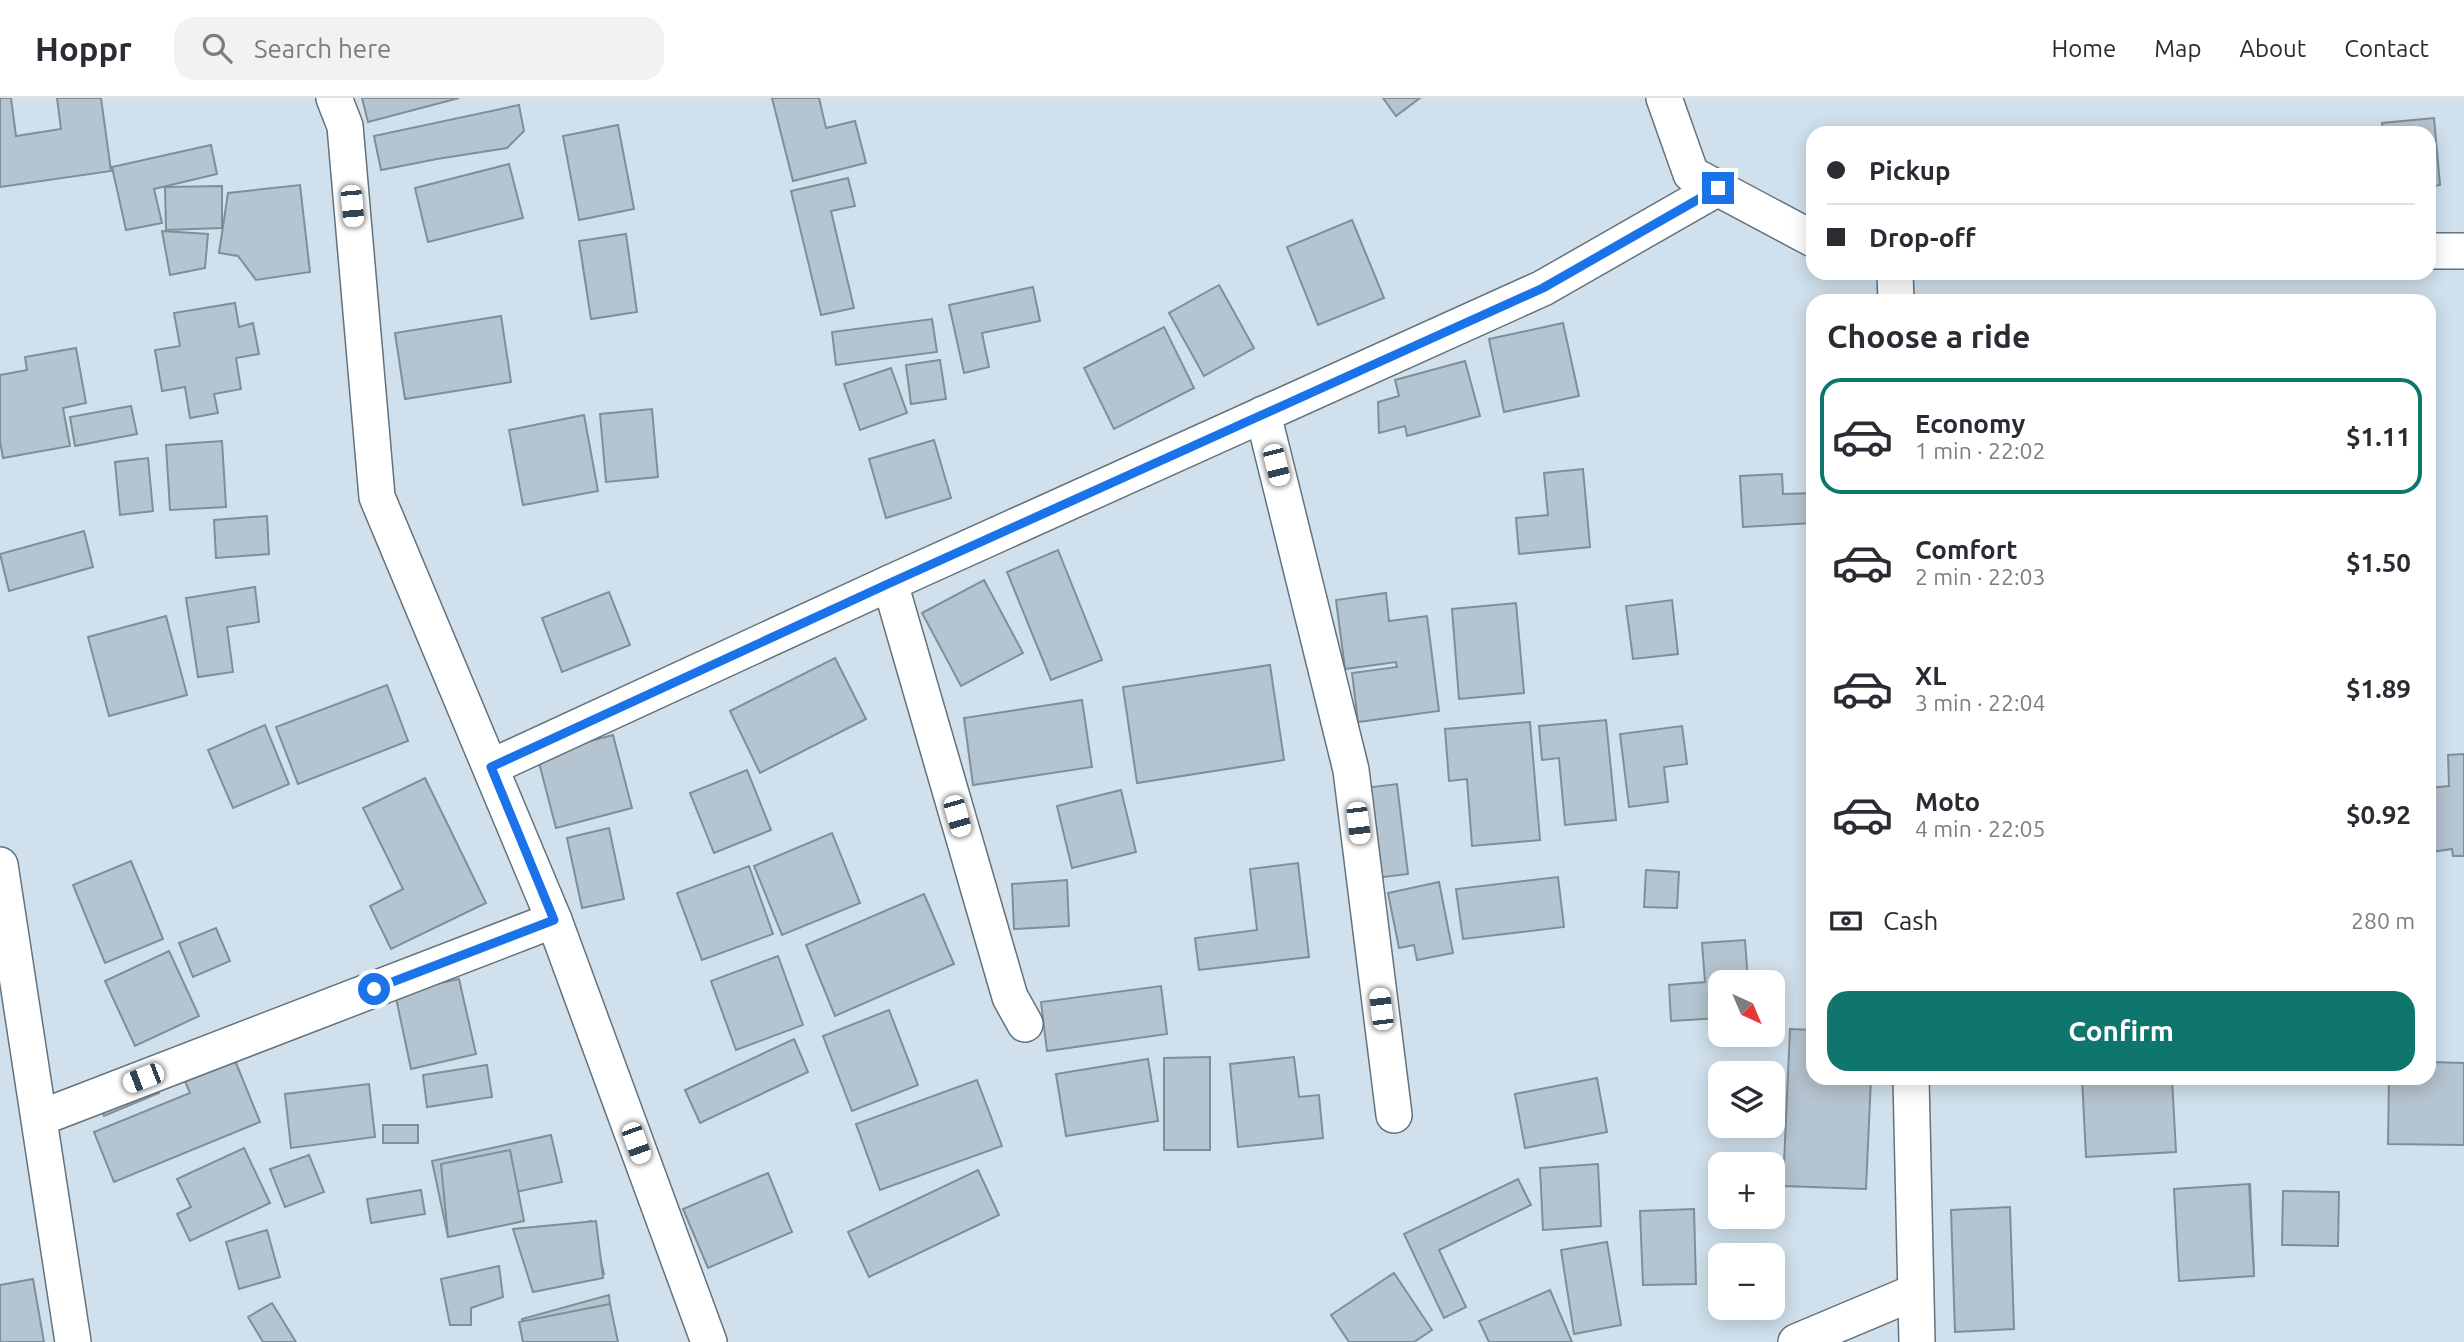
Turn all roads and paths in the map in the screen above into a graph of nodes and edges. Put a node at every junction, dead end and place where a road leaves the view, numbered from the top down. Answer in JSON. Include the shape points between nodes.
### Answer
{"nodes":[{"id":1,"x":334,"y":98,"type":"edge"},
{"id":2,"x":1664,"y":98,"type":"edge"},
{"id":3,"x":1718,"y":188,"type":"junction"},
{"id":4,"x":1806,"y":235,"type":"edge"},
{"id":5,"x":2436,"y":251,"type":"edge"},
{"id":6,"x":2464,"y":251,"type":"edge"},
{"id":7,"x":1264,"y":414,"type":"junction"},
{"id":8,"x":890,"y":583,"type":"junction"},
{"id":9,"x":491,"y":767,"type":"junction"},
{"id":10,"x":0,"y":865,"type":"edge"},
{"id":11,"x":554,"y":920,"type":"junction"},
{"id":12,"x":1025,"y":1024,"type":"dead end"},
{"id":13,"x":1911,"y":1085,"type":"edge"},
{"id":14,"x":1394,"y":1115,"type":"dead end"},
{"id":15,"x":40,"y":1118,"type":"junction"},
{"id":16,"x":1915,"y":1292,"type":"junction"},
{"id":17,"x":73,"y":1342,"type":"edge"},
{"id":18,"x":709,"y":1342,"type":"edge"},
{"id":19,"x":1796,"y":1342,"type":"edge"},
{"id":20,"x":1917,"y":1342,"type":"edge"}],
"edges":[{"from":1,"to":9,"type":"street","via":[[345,126],[377,497]]},
{"from":2,"to":3,"type":"street","via":[[1691,174]]},
{"from":3,"to":4,"type":"street"},
{"from":3,"to":7,"type":"street","via":[[1543,288]]},
{"from":5,"to":6,"type":"street"},
{"from":7,"to":8,"type":"street"},
{"from":7,"to":14,"type":"street","via":[[1351,770]]},
{"from":8,"to":9,"type":"street"},
{"from":8,"to":12,"type":"street","via":[[1010,998]]},
{"from":9,"to":11,"type":"street"},
{"from":10,"to":15,"type":"street"},
{"from":11,"to":15,"type":"street"},
{"from":11,"to":18,"type":"street"},
{"from":13,"to":16,"type":"street"},
{"from":15,"to":17,"type":"street"},
{"from":16,"to":19,"type":"street"},
{"from":16,"to":20,"type":"street"}]}
